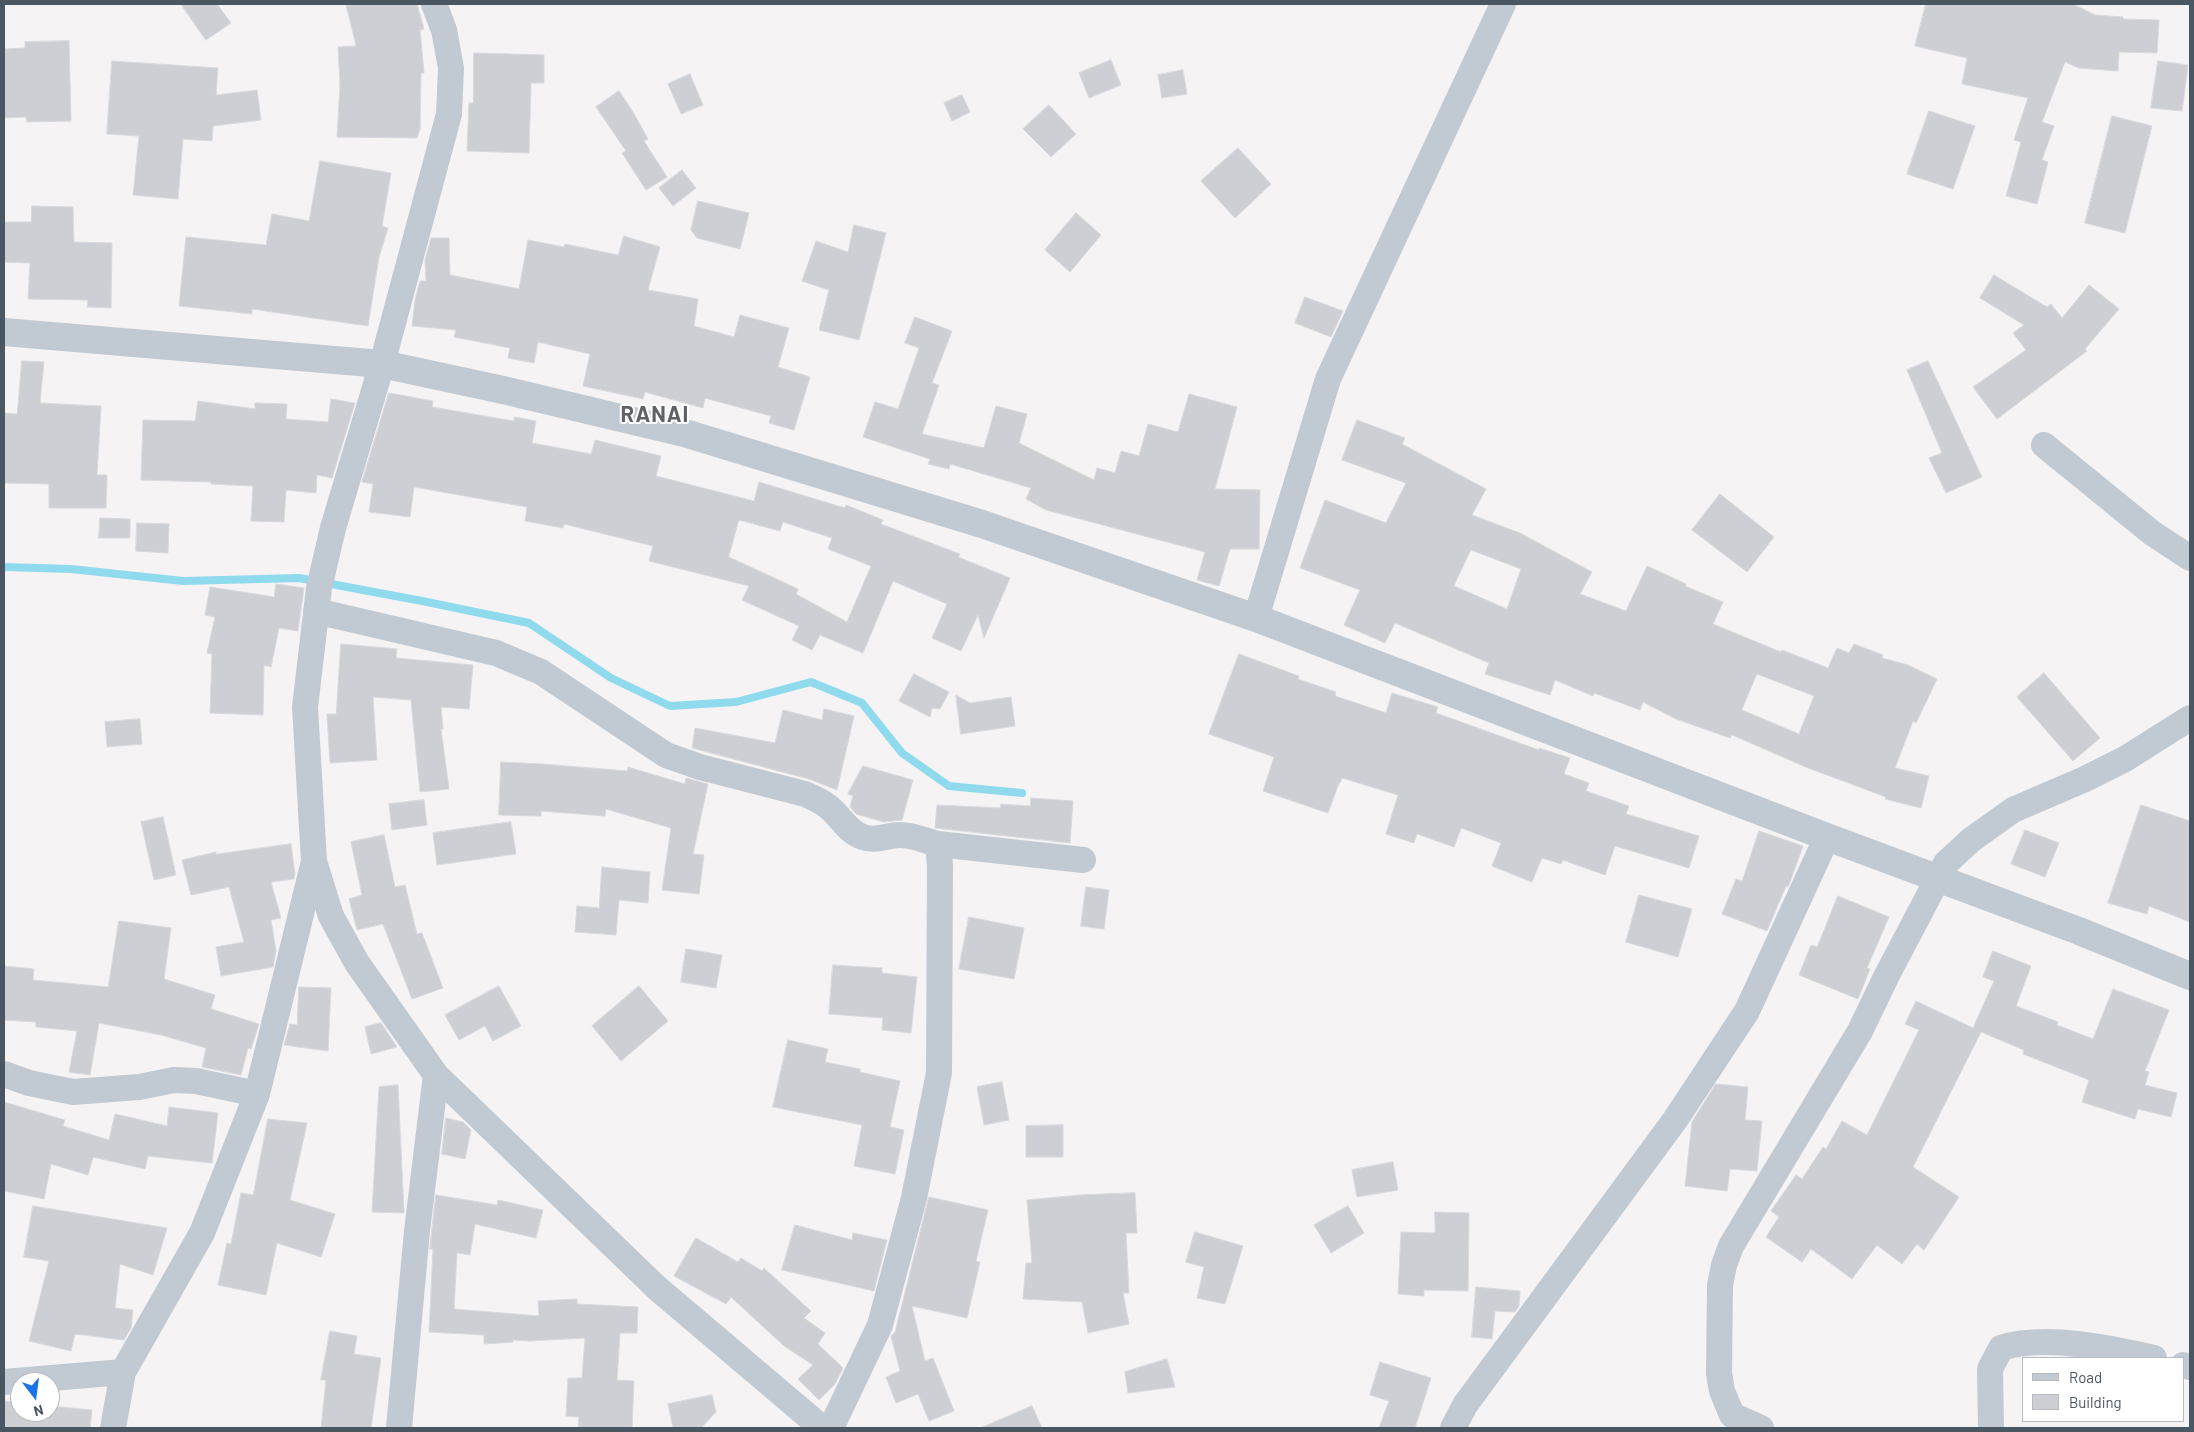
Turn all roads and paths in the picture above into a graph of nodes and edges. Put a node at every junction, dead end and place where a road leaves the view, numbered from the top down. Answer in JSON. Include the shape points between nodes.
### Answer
{"nodes":[{"id":1,"x":434,"y":4,"type":"edge"},
{"id":2,"x":1503,"y":4,"type":"edge"},
{"id":3,"x":4,"y":332,"type":"edge"},
{"id":4,"x":382,"y":364,"type":"junction"},
{"id":5,"x":2044,"y":446,"type":"dead end"},
{"id":6,"x":2190,"y":558,"type":"edge"},
{"id":7,"x":318,"y":600,"type":"junction"},
{"id":8,"x":1256,"y":618,"type":"junction"},
{"id":9,"x":2190,"y":718,"type":"edge"},
{"id":10,"x":1827,"y":838,"type":"junction"},
{"id":11,"x":938,"y":844,"type":"junction"},
{"id":12,"x":1083,"y":860,"type":"dead end"},
{"id":13,"x":314,"y":861,"type":"junction"},
{"id":14,"x":1940,"y":878,"type":"junction"},
{"id":15,"x":2190,"y":976,"type":"edge"},
{"id":16,"x":4,"y":1074,"type":"edge"},
{"id":17,"x":436,"y":1075,"type":"junction"},
{"id":18,"x":257,"y":1094,"type":"junction"},
{"id":19,"x":2149,"y":1357,"type":"edge"},
{"id":20,"x":123,"y":1372,"type":"junction"},
{"id":21,"x":4,"y":1382,"type":"edge"},
{"id":22,"x":113,"y":1428,"type":"edge"},
{"id":23,"x":399,"y":1428,"type":"edge"},
{"id":24,"x":822,"y":1428,"type":"edge"},
{"id":25,"x":831,"y":1428,"type":"edge"},
{"id":26,"x":1453,"y":1428,"type":"edge"},
{"id":27,"x":1761,"y":1428,"type":"edge"},
{"id":28,"x":1991,"y":1428,"type":"edge"}],
"edges":[{"from":1,"to":4,"type":"street","via":[[444,30],[452,68],[449,114]]},
{"from":2,"to":8,"type":"street","via":[[1328,379]]},
{"from":3,"to":4,"type":"street"},
{"from":4,"to":7,"type":"street","via":[[333,528]]},
{"from":4,"to":8,"type":"street","via":[[688,434],[982,524]]},
{"from":5,"to":6,"type":"street","via":[[2152,533]]},
{"from":7,"to":11,"type":"street","via":[[496,653],[541,672],[666,755],[805,794],[820,801],[862,837],[907,835]]},
{"from":7,"to":13,"type":"street","via":[[305,707]]},
{"from":8,"to":10,"type":"street"},
{"from":9,"to":14,"type":"street","via":[[2125,759],[2013,810],[1970,840],[1946,863]]},
{"from":10,"to":14,"type":"street"},
{"from":10,"to":26,"type":"street","via":[[1747,1011],[1675,1120],[1465,1405]]},
{"from":11,"to":12,"type":"street"},
{"from":11,"to":25,"type":"street","via":[[939,1073],[914,1198],[880,1325]]},
{"from":13,"to":17,"type":"street","via":[[331,916],[353,955]]},
{"from":13,"to":18,"type":"street"},
{"from":14,"to":15,"type":"street"},
{"from":14,"to":27,"type":"street","via":[[1860,1031],[1731,1246],[1724,1265],[1720,1285],[1719,1373],[1722,1391],[1732,1415]]},
{"from":16,"to":18,"type":"street","via":[[73,1092],[139,1087],[174,1080]]},
{"from":17,"to":23,"type":"street","via":[[417,1231]]},
{"from":17,"to":24,"type":"street","via":[[657,1288]]},
{"from":18,"to":20,"type":"street","via":[[202,1233]]},
{"from":19,"to":28,"type":"street","via":[[2095,1345],[2027,1343],[2001,1348],[1990,1368]]},
{"from":20,"to":21,"type":"street"},
{"from":20,"to":22,"type":"street"}]}
